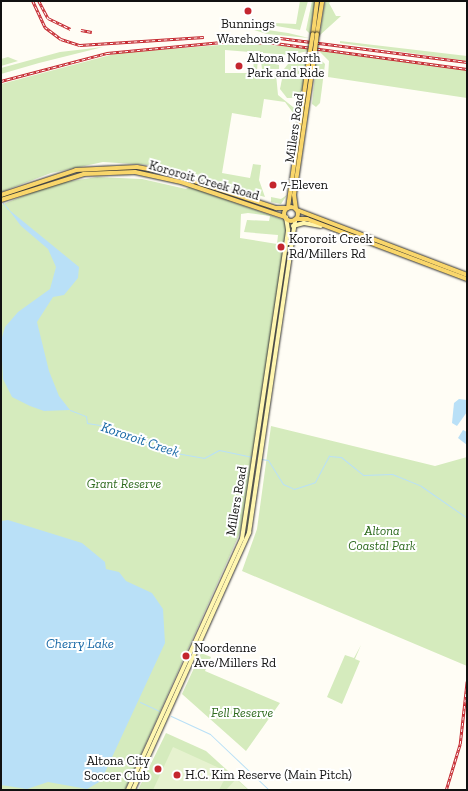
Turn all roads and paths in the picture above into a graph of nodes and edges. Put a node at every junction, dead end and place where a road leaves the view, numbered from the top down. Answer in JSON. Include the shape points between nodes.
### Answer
{"nodes":[{"id":1,"x":317,"y":1,"type":"edge"},
{"id":2,"x":322,"y":1,"type":"edge"},
{"id":3,"x":315,"y":34,"type":"junction"},
{"id":4,"x":312,"y":58,"type":"junction"},
{"id":5,"x":23,"y":189,"type":"junction"},
{"id":6,"x":1,"y":195,"type":"edge"},
{"id":7,"x":1,"y":200,"type":"edge"},
{"id":8,"x":287,"y":208,"type":"junction"},
{"id":9,"x":297,"y":209,"type":"junction"},
{"id":10,"x":285,"y":218,"type":"junction"},
{"id":11,"x":295,"y":220,"type":"junction"},
{"id":12,"x":333,"y":225,"type":"junction"},
{"id":13,"x":293,"y":226,"type":"junction"},
{"id":14,"x":321,"y":226,"type":"junction"},
{"id":15,"x":334,"y":231,"type":"junction"},
{"id":16,"x":400,"y":252,"type":"junction"},
{"id":17,"x":467,"y":275,"type":"edge"},
{"id":18,"x":467,"y":279,"type":"edge"},
{"id":19,"x":228,"y":571,"type":"junction"},
{"id":20,"x":233,"y":573,"type":"junction"},
{"id":21,"x":128,"y":790,"type":"edge"},
{"id":22,"x":133,"y":790,"type":"edge"}],
"edges":[{"from":1,"to":3,"type":"main road","name":"Millers Road"},
{"from":2,"to":3,"type":"main road","name":"Millers Road"},
{"from":3,"to":4,"type":"main road","name":"Millers Road","bridge":true},
{"from":4,"to":8,"type":"main road","name":"Millers Road"},
{"from":4,"to":9,"type":"main road","name":"Millers Road","via":[[294,195]]},
{"from":5,"to":6,"type":"main road","name":"Kororoit Creek Road"},
{"from":5,"to":7,"type":"main road","name":"Kororoit Creek Road"},
{"from":5,"to":8,"type":"main road","name":"Kororoit Creek Road","via":[[76,170],[137,167],[170,173],[276,208]]},
{"from":5,"to":10,"type":"main road","name":"Kororoit Creek Road","via":[[84,174],[143,173],[181,182]]},
{"from":8,"to":9,"type":"main road","name":"Kororoit Creek Road"},
{"from":8,"to":10,"type":"main road","name":"Millers Road"},
{"from":9,"to":11,"type":"main road","name":"Millers Road"},
{"from":9,"to":12,"type":"main road"},
{"from":10,"to":11,"type":"main road","name":"Kororoit Creek Road"},
{"from":10,"to":19,"type":"main road","name":"Millers Road","via":[[288,230],[252,482],[242,539]]},
{"from":11,"to":13,"type":"main road","name":"Millers Road"},
{"from":11,"to":14,"type":"main road"},
{"from":12,"to":15,"type":"main road"},
{"from":12,"to":16,"type":"main road"},
{"from":13,"to":14,"type":"main road","via":[[304,222]]},
{"from":13,"to":20,"type":"main road","name":"Millers Road","via":[[249,533]]},
{"from":14,"to":15,"type":"main road"},
{"from":15,"to":16,"type":"main road"},
{"from":16,"to":17,"type":"main road"},
{"from":16,"to":18,"type":"main road"},
{"from":19,"to":20,"type":"main road"},
{"from":19,"to":21,"type":"main road","name":"Millers Road"},
{"from":20,"to":22,"type":"main road","name":"Millers Road"}]}
